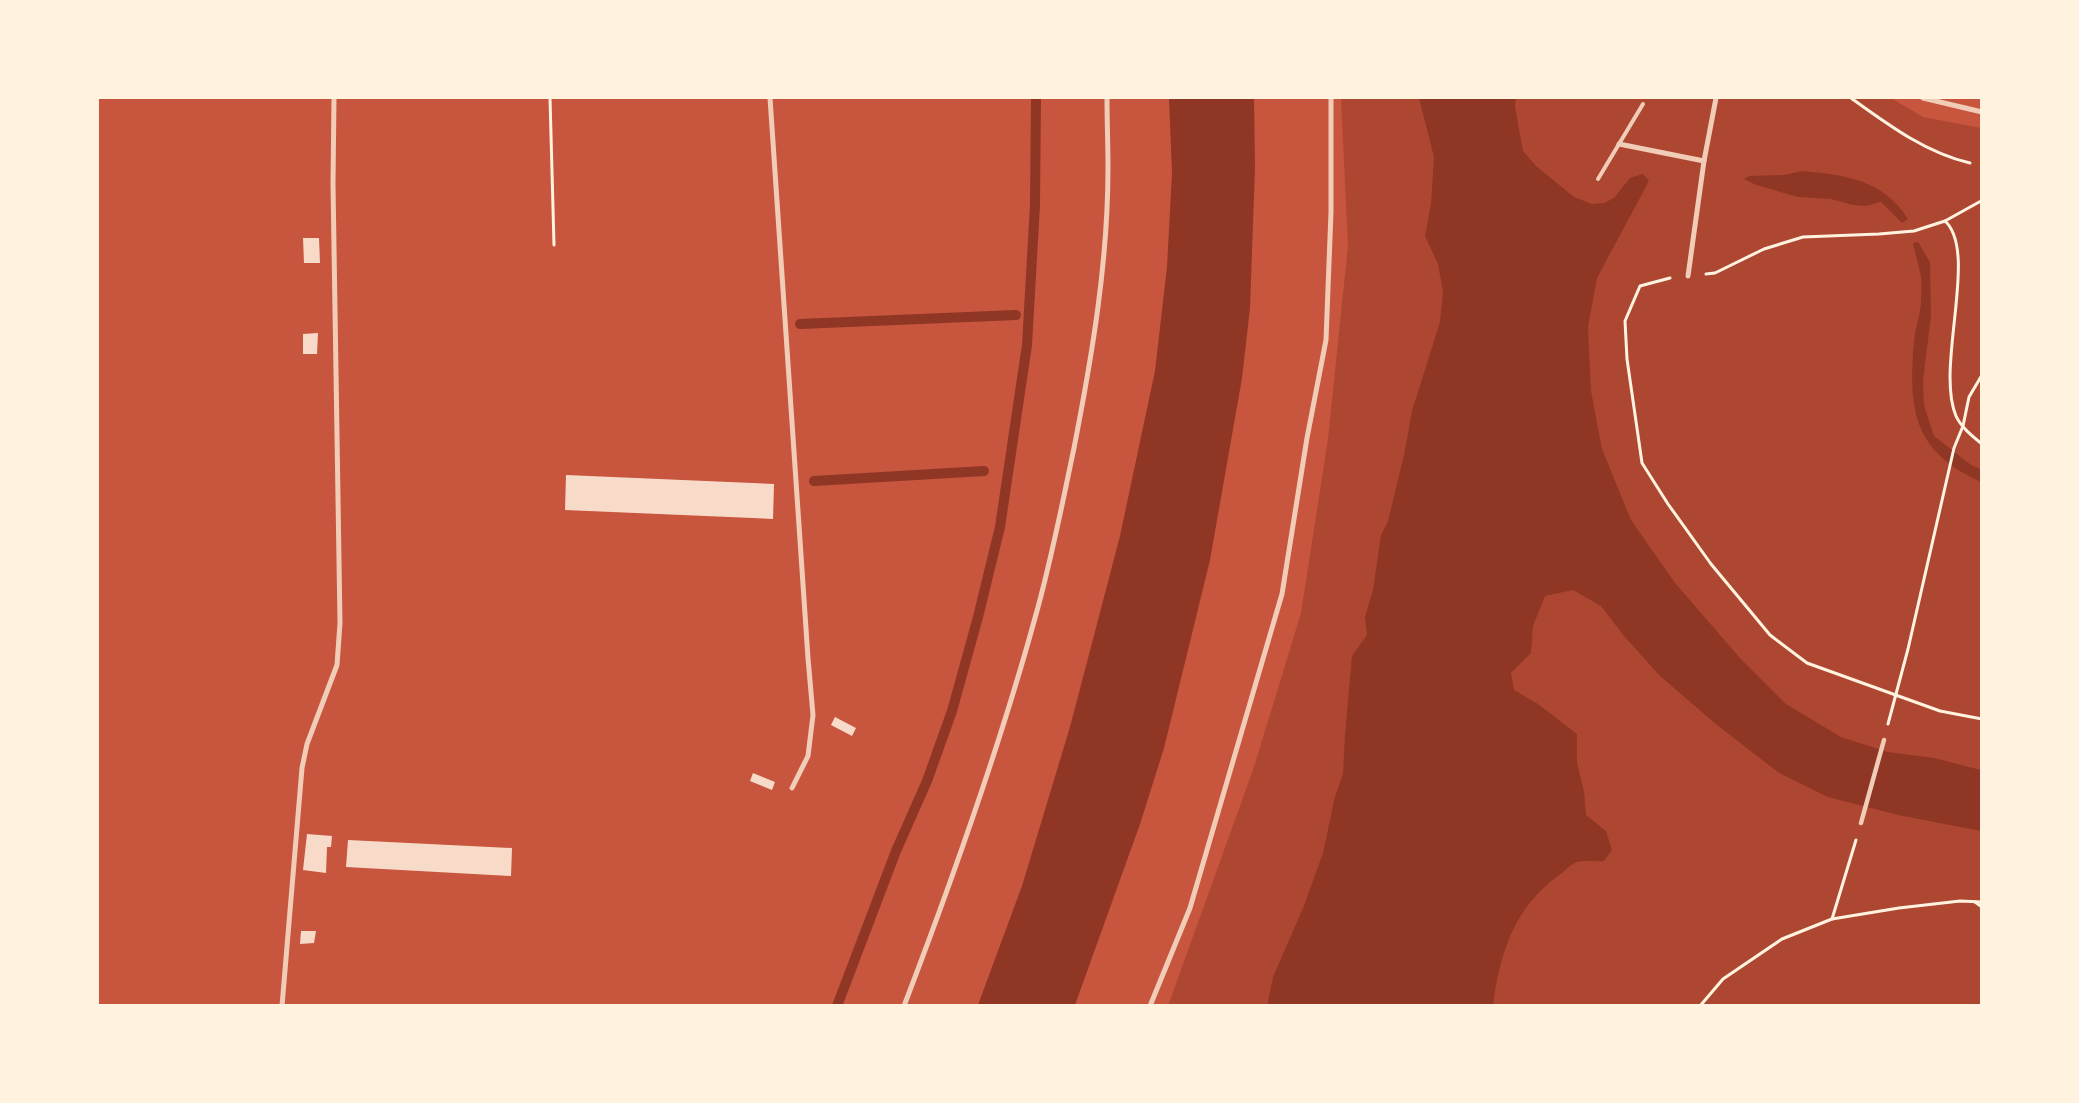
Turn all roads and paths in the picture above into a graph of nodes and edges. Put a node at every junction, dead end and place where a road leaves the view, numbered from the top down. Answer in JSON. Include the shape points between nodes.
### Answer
{"nodes":[{"id":1,"x":334,"y":98,"type":"edge"},
{"id":2,"x":550,"y":98,"type":"edge"},
{"id":3,"x":770,"y":98,"type":"edge"},
{"id":4,"x":1107,"y":98,"type":"edge"},
{"id":5,"x":1331,"y":98,"type":"edge"},
{"id":6,"x":1716,"y":98,"type":"edge"},
{"id":7,"x":1852,"y":98,"type":"edge"},
{"id":8,"x":1923,"y":98,"type":"edge"},
{"id":9,"x":1643,"y":104,"type":"dead end"},
{"id":10,"x":1982,"y":112,"type":"edge"},
{"id":11,"x":1619,"y":144,"type":"junction"},
{"id":12,"x":1704,"y":161,"type":"junction"},
{"id":13,"x":1970,"y":163,"type":"dead end"},
{"id":14,"x":1598,"y":179,"type":"dead end"},
{"id":15,"x":1981,"y":201,"type":"edge"},
{"id":16,"x":1945,"y":221,"type":"junction"},
{"id":17,"x":554,"y":245,"type":"dead end"},
{"id":18,"x":1688,"y":276,"type":"junction"},
{"id":19,"x":1982,"y":375,"type":"edge"},
{"id":20,"x":1963,"y":426,"type":"junction"},
{"id":21,"x":1982,"y":444,"type":"edge"},
{"id":22,"x":1896,"y":695,"type":"junction"},
{"id":23,"x":1982,"y":720,"type":"edge"},
{"id":24,"x":1884,"y":740,"type":"joint"},
{"id":25,"x":792,"y":788,"type":"dead end"},
{"id":26,"x":1861,"y":823,"type":"joint"},
{"id":27,"x":1975,"y":902,"type":"junction"},
{"id":28,"x":1982,"y":902,"type":"edge"},
{"id":29,"x":1982,"y":907,"type":"edge"},
{"id":30,"x":1832,"y":919,"type":"junction"},
{"id":31,"x":282,"y":1006,"type":"edge"},
{"id":32,"x":904,"y":1006,"type":"edge"},
{"id":33,"x":1150,"y":1006,"type":"edge"},
{"id":34,"x":1700,"y":1006,"type":"edge"}],
"edges":[{"from":1,"to":31,"type":"street","via":[[340,623],[337,666],[307,744],[302,768]]},
{"from":2,"to":17,"type":"path"},
{"from":3,"to":25,"type":"street","via":[[813,715],[808,756]]},
{"from":4,"to":32,"type":"street","via":[[1108,170],[1092,355],[1056,535],[1006,718],[944,904]]},
{"from":5,"to":33,"type":"street","via":[[1326,340],[1282,594],[1190,908]]},
{"from":6,"to":12,"type":"street"},
{"from":7,"to":13,"type":"path","via":[[1912,139]]},
{"from":8,"to":10,"type":"street"},
{"from":9,"to":11,"type":"lane"},
{"from":11,"to":12,"type":"street"},
{"from":11,"to":14,"type":"lane"},
{"from":12,"to":18,"type":"street"},
{"from":15,"to":16,"type":"path"},
{"from":16,"to":18,"type":"path","via":[[1914,231],[1803,236],[1764,249],[1715,273]]},
{"from":16,"to":20,"type":"path","via":[[1952,228],[1958,255],[1950,369],[1956,416]]},
{"from":18,"to":22,"type":"path","via":[[1640,286],[1625,321],[1627,360],[1642,463],[1711,564],[1770,636],[1807,663]]},
{"from":19,"to":20,"type":"path","via":[[1969,397]]},
{"from":20,"to":21,"type":"path"},
{"from":20,"to":22,"type":"path","via":[[1954,448]]},
{"from":22,"to":23,"type":"path","via":[[1940,711]]},
{"from":22,"to":24,"type":"path"},
{"from":24,"to":26,"type":"street"},
{"from":26,"to":30,"type":"path"},
{"from":27,"to":28,"type":"path"},
{"from":27,"to":29,"type":"path"},
{"from":27,"to":30,"type":"path","via":[[1899,908]]},
{"from":30,"to":34,"type":"path","via":[[1782,939],[1723,979]]}]}
